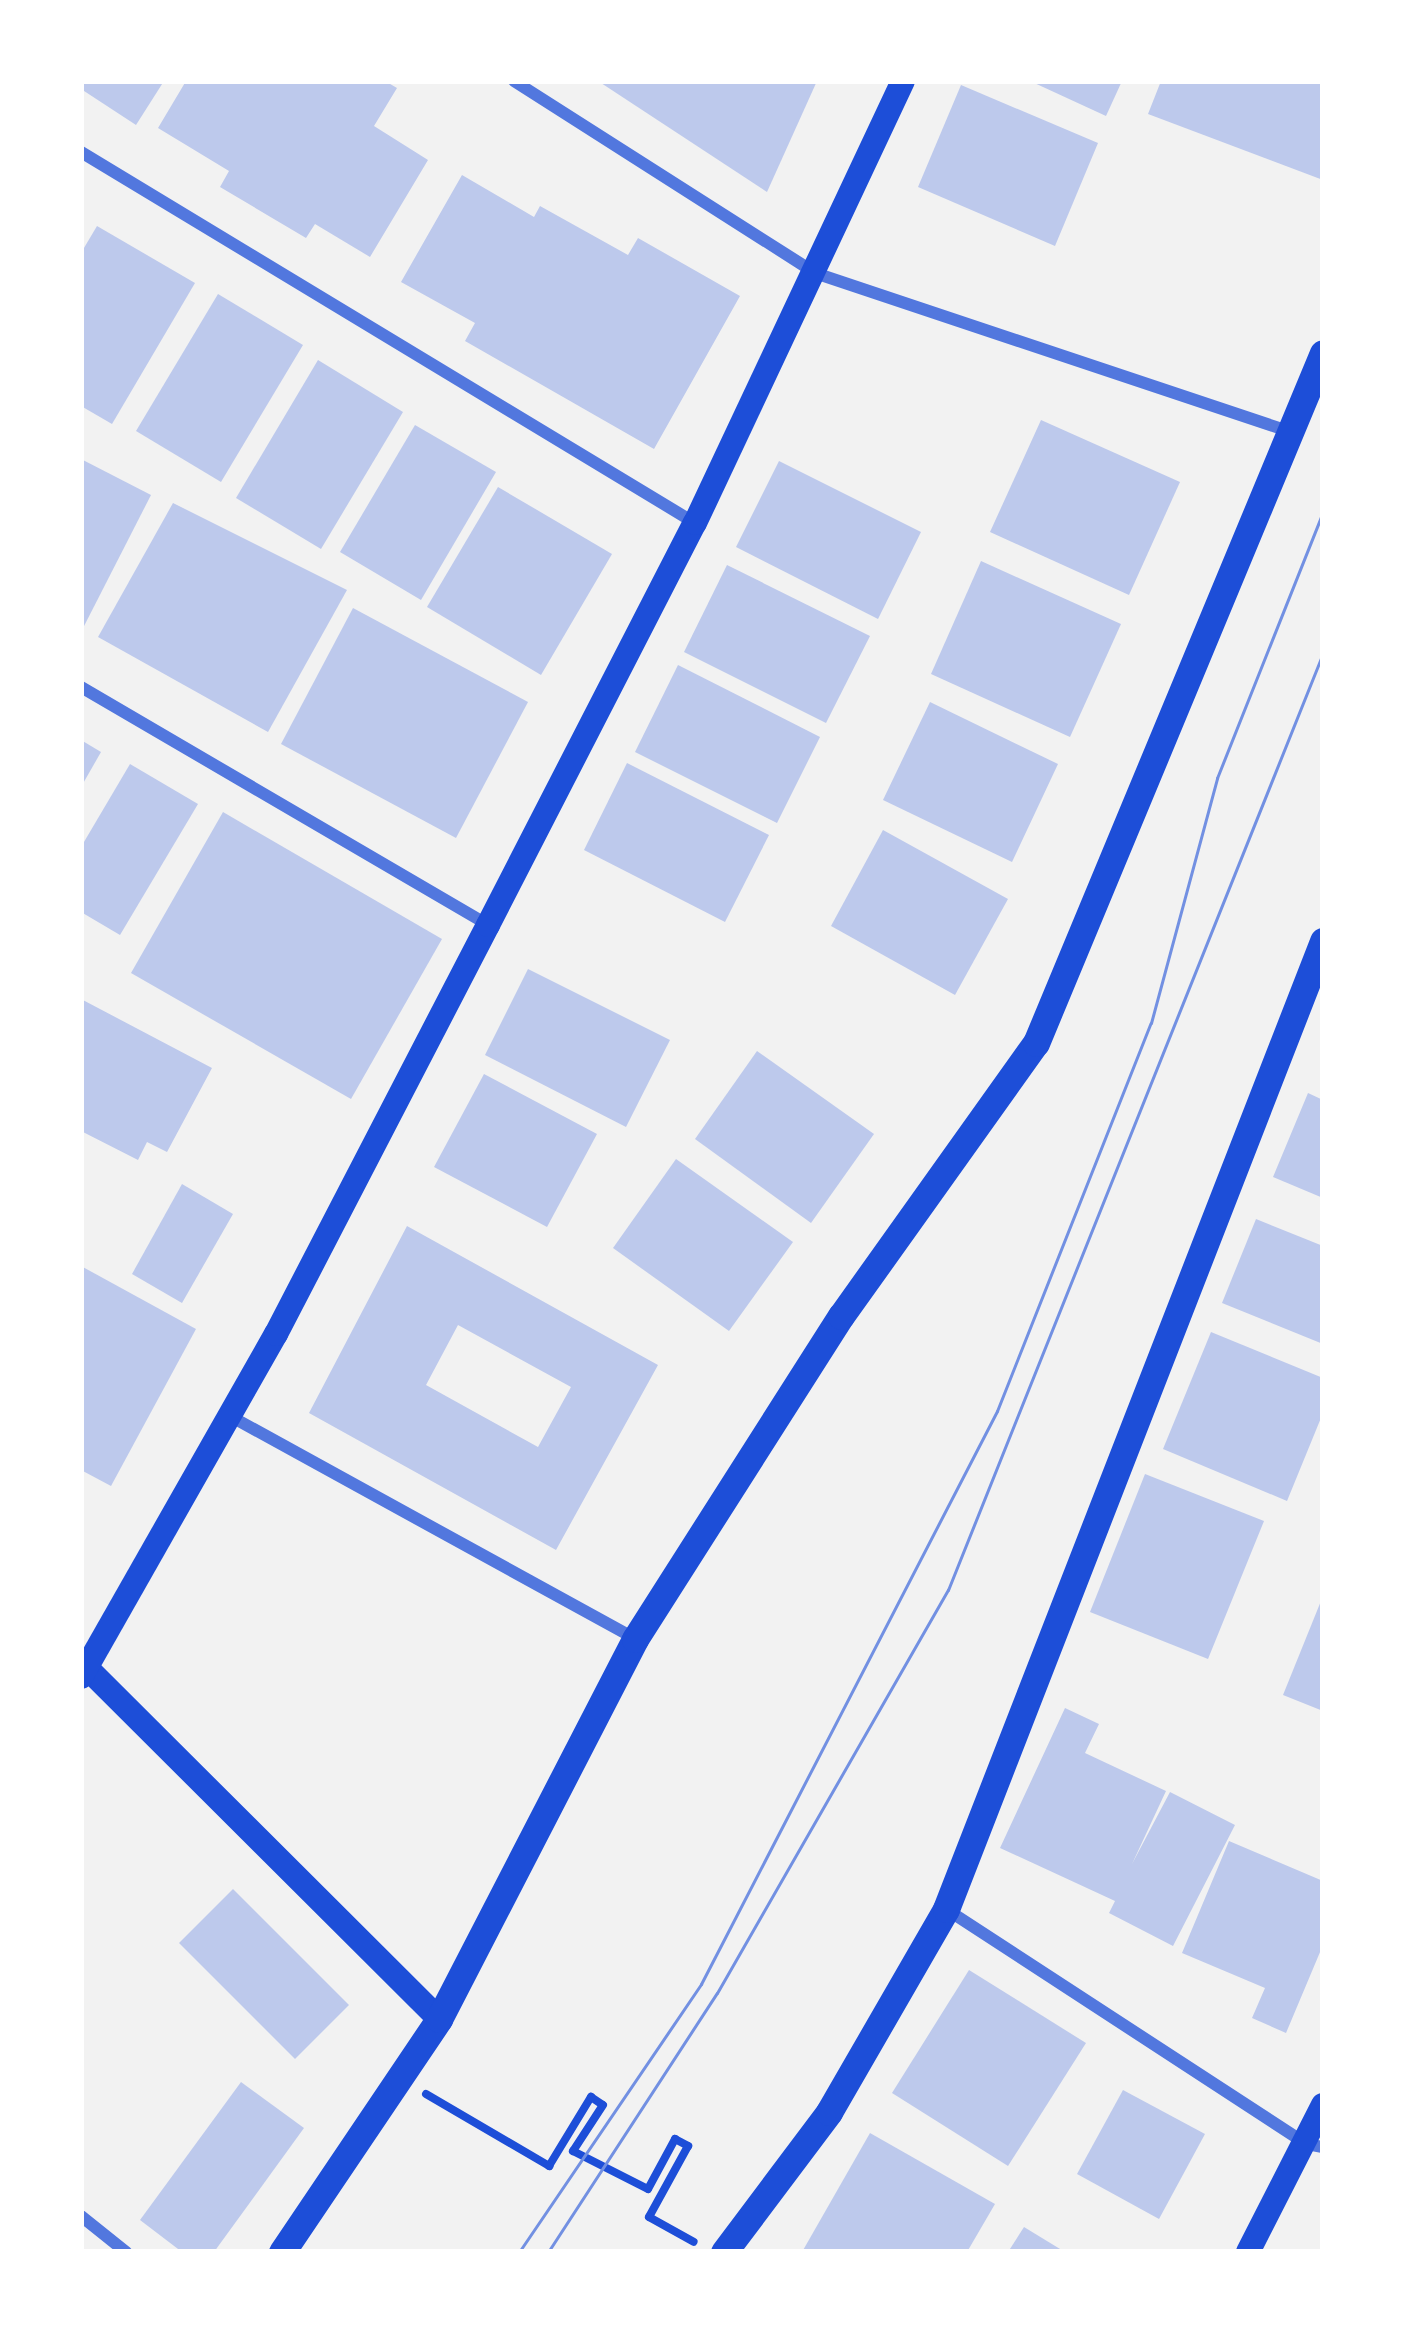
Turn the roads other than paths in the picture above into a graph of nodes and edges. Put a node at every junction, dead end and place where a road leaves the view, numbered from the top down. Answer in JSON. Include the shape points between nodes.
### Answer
{"nodes":[{"id":1,"x":514,"y":81,"type":"edge"},
{"id":2,"x":903,"y":81,"type":"edge"},
{"id":3,"x":81,"y":152,"type":"edge"},
{"id":4,"x":814,"y":274,"type":"junction"},
{"id":5,"x":1323,"y":353,"type":"edge"},
{"id":6,"x":1292,"y":433,"type":"junction"},
{"id":7,"x":694,"y":523,"type":"junction"},
{"id":8,"x":81,"y":687,"type":"edge"},
{"id":9,"x":488,"y":925,"type":"junction"},
{"id":10,"x":1323,"y":940,"type":"edge"},
{"id":11,"x":230,"y":1416,"type":"junction"},
{"id":12,"x":635,"y":1639,"type":"junction"},
{"id":13,"x":83,"y":1669,"type":"edge"},
{"id":14,"x":946,"y":1909,"type":"junction"},
{"id":15,"x":440,"y":2019,"type":"junction"},
{"id":16,"x":1323,"y":2105,"type":"edge"},
{"id":17,"x":1315,"y":2145,"type":"edge"},
{"id":18,"x":81,"y":2216,"type":"edge"},
{"id":19,"x":126,"y":2252,"type":"edge"},
{"id":20,"x":282,"y":2252,"type":"edge"},
{"id":21,"x":724,"y":2252,"type":"edge"},
{"id":22,"x":1248,"y":2252,"type":"edge"}],
"edges":[{"from":1,"to":4,"type":"street"},
{"from":2,"to":4,"type":"main road"},
{"from":3,"to":7,"type":"street"},
{"from":4,"to":6,"type":"street"},
{"from":4,"to":7,"type":"main road"},
{"from":5,"to":6,"type":"main road"},
{"from":6,"to":12,"type":"main road","via":[[1036,1043],[841,1316]]},
{"from":7,"to":9,"type":"main road"},
{"from":8,"to":9,"type":"street"},
{"from":9,"to":11,"type":"main road"},
{"from":10,"to":14,"type":"main road"},
{"from":11,"to":12,"type":"street"},
{"from":11,"to":13,"type":"main road"},
{"from":12,"to":15,"type":"main road"},
{"from":13,"to":15,"type":"main road"},
{"from":14,"to":17,"type":"street"},
{"from":14,"to":21,"type":"main road","via":[[829,2112]]},
{"from":15,"to":20,"type":"main road"},
{"from":16,"to":17,"type":"main road"},
{"from":17,"to":22,"type":"main road"},
{"from":18,"to":19,"type":"street"}]}
